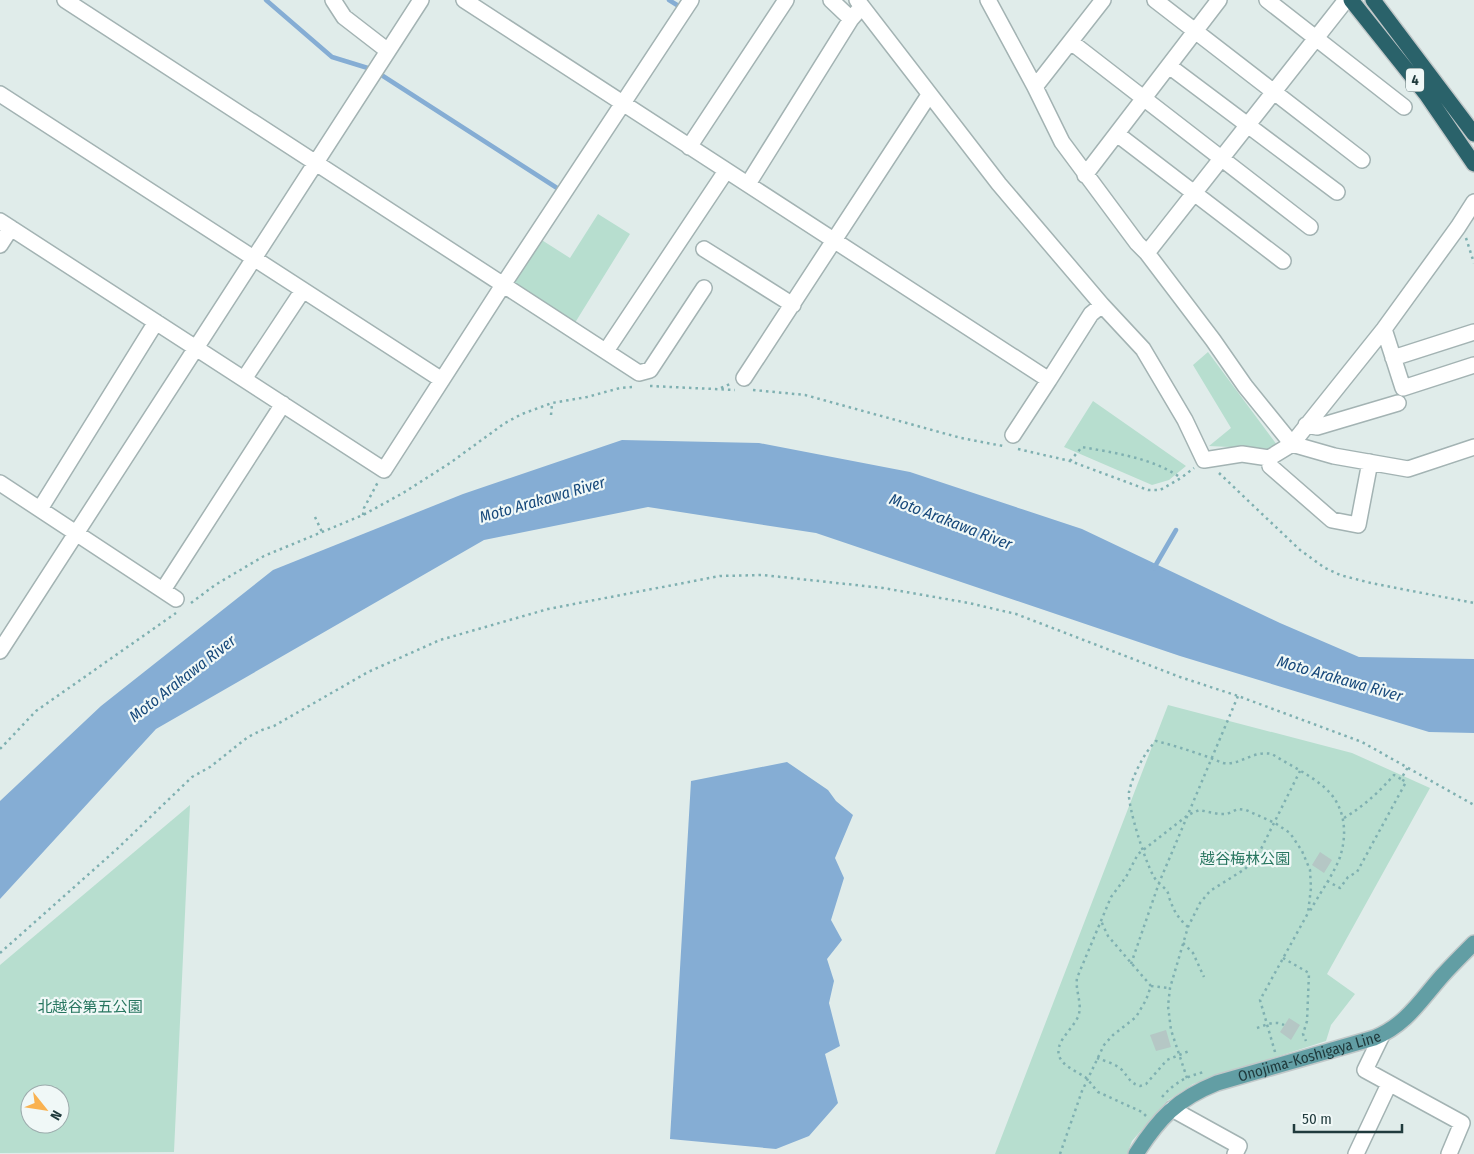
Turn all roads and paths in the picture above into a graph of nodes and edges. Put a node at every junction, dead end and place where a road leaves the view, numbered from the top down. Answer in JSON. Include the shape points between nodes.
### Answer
{"nodes":[{"id":1,"x":65,"y":0,"type":"edge"},
{"id":2,"x":333,"y":0,"type":"edge"},
{"id":3,"x":421,"y":0,"type":"edge"},
{"id":4,"x":464,"y":0,"type":"edge"},
{"id":5,"x":691,"y":0,"type":"edge"},
{"id":6,"x":786,"y":0,"type":"edge"},
{"id":7,"x":831,"y":0,"type":"edge"},
{"id":8,"x":988,"y":0,"type":"edge"},
{"id":9,"x":1155,"y":0,"type":"edge"},
{"id":10,"x":1219,"y":0,"type":"edge"},
{"id":11,"x":1267,"y":0,"type":"edge"},
{"id":12,"x":1346,"y":0,"type":"edge"},
{"id":13,"x":1350,"y":0,"type":"edge"},
{"id":14,"x":1373,"y":0,"type":"edge"},
{"id":15,"x":859,"y":3,"type":"edge"},
{"id":16,"x":1096,"y":3,"type":"edge"},
{"id":17,"x":851,"y":19,"type":"junction"},
{"id":18,"x":1196,"y":31,"type":"junction"},
{"id":19,"x":1316,"y":38,"type":"junction"},
{"id":20,"x":1071,"y":42,"type":"junction"},
{"id":21,"x":388,"y":51,"type":"junction"},
{"id":22,"x":1169,"y":66,"type":"junction"},
{"id":23,"x":1035,"y":87,"type":"junction"},
{"id":24,"x":1274,"y":92,"type":"junction"},
{"id":25,"x":0,"y":94,"type":"edge"},
{"id":26,"x":929,"y":95,"type":"junction"},
{"id":27,"x":1144,"y":99,"type":"junction"},
{"id":28,"x":622,"y":103,"type":"junction"},
{"id":29,"x":1404,"y":107,"type":"dead end"},
{"id":30,"x":1247,"y":126,"type":"junction"},
{"id":31,"x":1117,"y":134,"type":"junction"},
{"id":32,"x":1474,"y":134,"type":"edge"},
{"id":33,"x":690,"y":146,"type":"junction"},
{"id":34,"x":1221,"y":159,"type":"junction"},
{"id":35,"x":1362,"y":160,"type":"dead end"},
{"id":36,"x":316,"y":163,"type":"junction"},
{"id":37,"x":1474,"y":164,"type":"edge"},
{"id":38,"x":726,"y":171,"type":"junction"},
{"id":39,"x":1086,"y":175,"type":"junction"},
{"id":40,"x":748,"y":184,"type":"junction"},
{"id":41,"x":1337,"y":192,"type":"dead end"},
{"id":42,"x":1194,"y":193,"type":"junction"},
{"id":43,"x":1474,"y":202,"type":"edge"},
{"id":44,"x":6,"y":224,"type":"edge"},
{"id":45,"x":1310,"y":227,"type":"dead end"},
{"id":46,"x":1458,"y":227,"type":"junction"},
{"id":47,"x":835,"y":241,"type":"junction"},
{"id":48,"x":0,"y":246,"type":"edge"},
{"id":49,"x":704,"y":249,"type":"dead end"},
{"id":50,"x":1147,"y":253,"type":"junction"},
{"id":51,"x":254,"y":259,"type":"junction"},
{"id":52,"x":1283,"y":261,"type":"dead end"},
{"id":53,"x":1474,"y":263,"type":"edge"},
{"id":54,"x":503,"y":284,"type":"junction"},
{"id":55,"x":704,"y":288,"type":"dead end"},
{"id":56,"x":303,"y":290,"type":"junction"},
{"id":57,"x":793,"y":305,"type":"junction"},
{"id":58,"x":1102,"y":305,"type":"junction"},
{"id":59,"x":156,"y":322,"type":"junction"},
{"id":60,"x":1384,"y":329,"type":"junction"},
{"id":61,"x":1474,"y":332,"type":"edge"},
{"id":62,"x":196,"y":348,"type":"junction"},
{"id":63,"x":606,"y":351,"type":"junction"},
{"id":64,"x":1393,"y":358,"type":"junction"},
{"id":65,"x":1474,"y":365,"type":"edge"},
{"id":66,"x":244,"y":379,"type":"junction"},
{"id":67,"x":442,"y":380,"type":"junction"},
{"id":68,"x":1049,"y":380,"type":"junction"},
{"id":69,"x":650,"y":386,"type":"dead end"},
{"id":70,"x":746,"y":386,"type":"junction"},
{"id":71,"x":634,"y":387,"type":"dead end"},
{"id":72,"x":1398,"y":402,"type":"dead end"},
{"id":73,"x":552,"y":403,"type":"junction"},
{"id":74,"x":283,"y":404,"type":"junction"},
{"id":75,"x":551,"y":415,"type":"dead end"},
{"id":76,"x":1306,"y":425,"type":"junction"},
{"id":77,"x":1013,"y":435,"type":"dead end"},
{"id":78,"x":1292,"y":444,"type":"junction"},
{"id":79,"x":1474,"y":447,"type":"edge"},
{"id":80,"x":1269,"y":458,"type":"junction"},
{"id":81,"x":1204,"y":460,"type":"junction"},
{"id":82,"x":1070,"y":461,"type":"junction"},
{"id":83,"x":1370,"y":462,"type":"junction"},
{"id":84,"x":384,"y":470,"type":"junction"},
{"id":85,"x":1181,"y":478,"type":"junction"},
{"id":86,"x":0,"y":483,"type":"edge"},
{"id":87,"x":40,"y":509,"type":"junction"},
{"id":88,"x":363,"y":515,"type":"junction"},
{"id":89,"x":315,"y":516,"type":"dead end"},
{"id":90,"x":322,"y":532,"type":"junction"},
{"id":91,"x":76,"y":533,"type":"junction"},
{"id":92,"x":163,"y":590,"type":"junction"},
{"id":93,"x":1474,"y":603,"type":"edge"},
{"id":94,"x":179,"y":607,"type":"junction"},
{"id":95,"x":0,"y":651,"type":"edge"},
{"id":96,"x":1238,"y":696,"type":"junction"},
{"id":97,"x":0,"y":748,"type":"edge"},
{"id":98,"x":1212,"y":758,"type":"junction"},
{"id":99,"x":1408,"y":767,"type":"junction"},
{"id":100,"x":1300,"y":771,"type":"junction"},
{"id":101,"x":1401,"y":779,"type":"junction"},
{"id":102,"x":1474,"y":806,"type":"edge"},
{"id":103,"x":1188,"y":815,"type":"junction"},
{"id":104,"x":1344,"y":819,"type":"junction"},
{"id":105,"x":1275,"y":823,"type":"junction"},
{"id":106,"x":1143,"y":850,"type":"junction"},
{"id":107,"x":1327,"y":881,"type":"junction"},
{"id":108,"x":1159,"y":883,"type":"junction"},
{"id":109,"x":1308,"y":913,"type":"junction"},
{"id":110,"x":1101,"y":920,"type":"junction"},
{"id":111,"x":1188,"y":927,"type":"junction"},
{"id":112,"x":1183,"y":943,"type":"junction"},
{"id":113,"x":1474,"y":943,"type":"edge"},
{"id":114,"x":0,"y":953,"type":"edge"},
{"id":115,"x":1283,"y":958,"type":"junction"},
{"id":116,"x":1131,"y":964,"type":"junction"},
{"id":117,"x":1204,"y":977,"type":"dead end"},
{"id":118,"x":1151,"y":986,"type":"junction"},
{"id":119,"x":1170,"y":988,"type":"junction"},
{"id":120,"x":1267,"y":1025,"type":"junction"},
{"id":121,"x":1284,"y":1025,"type":"dead end"},
{"id":122,"x":1257,"y":1028,"type":"dead end"},
{"id":123,"x":1382,"y":1035,"type":"junction"},
{"id":124,"x":1306,"y":1041,"type":"dead end"},
{"id":125,"x":1189,"y":1051,"type":"dead end"},
{"id":126,"x":1275,"y":1052,"type":"dead end"},
{"id":127,"x":1179,"y":1054,"type":"junction"},
{"id":128,"x":1097,"y":1058,"type":"junction"},
{"id":129,"x":1087,"y":1078,"type":"junction"},
{"id":130,"x":1187,"y":1078,"type":"dead end"},
{"id":131,"x":1389,"y":1084,"type":"junction"},
{"id":132,"x":1172,"y":1108,"type":"junction"},
{"id":133,"x":1146,"y":1116,"type":"dead end"},
{"id":134,"x":1060,"y":1154,"type":"edge"},
{"id":135,"x":1136,"y":1154,"type":"edge"},
{"id":136,"x":1235,"y":1154,"type":"edge"},
{"id":137,"x":1356,"y":1154,"type":"edge"},
{"id":138,"x":1450,"y":1154,"type":"edge"}],
"edges":[{"from":1,"to":36,"type":"street"},
{"from":2,"to":21,"type":"street","via":[[344,17]]},
{"from":3,"to":21,"type":"street"},
{"from":4,"to":28,"type":"street"},
{"from":5,"to":28,"type":"street"},
{"from":6,"to":33,"type":"street"},
{"from":7,"to":17,"type":"street"},
{"from":8,"to":23,"type":"street"},
{"from":9,"to":18,"type":"street"},
{"from":10,"to":18,"type":"street"},
{"from":11,"to":19,"type":"street"},
{"from":12,"to":19,"type":"street"},
{"from":13,"to":37,"type":"highway","number":"4","via":[[1426,94]]},
{"from":14,"to":32,"type":"highway","number":"4"},
{"from":15,"to":17,"type":"street"},
{"from":15,"to":26,"type":"street"},
{"from":16,"to":20,"type":"street"},
{"from":17,"to":40,"type":"street"},
{"from":18,"to":22,"type":"street"},
{"from":18,"to":24,"type":"street"},
{"from":19,"to":24,"type":"street"},
{"from":19,"to":29,"type":"street"},
{"from":20,"to":23,"type":"street"},
{"from":20,"to":27,"type":"street"},
{"from":21,"to":36,"type":"street"},
{"from":22,"to":27,"type":"street"},
{"from":22,"to":30,"type":"street"},
{"from":23,"to":39,"type":"street","via":[[1062,142]]},
{"from":24,"to":30,"type":"street"},
{"from":24,"to":35,"type":"street"},
{"from":25,"to":51,"type":"street"},
{"from":26,"to":47,"type":"street"},
{"from":26,"to":58,"type":"street","via":[[999,184]]},
{"from":27,"to":31,"type":"street"},
{"from":27,"to":34,"type":"street"},
{"from":28,"to":33,"type":"street"},
{"from":28,"to":54,"type":"street"},
{"from":30,"to":34,"type":"street"},
{"from":30,"to":41,"type":"street"},
{"from":31,"to":39,"type":"street"},
{"from":31,"to":42,"type":"street"},
{"from":33,"to":38,"type":"street"},
{"from":34,"to":42,"type":"street"},
{"from":34,"to":45,"type":"street"},
{"from":36,"to":51,"type":"street"},
{"from":36,"to":54,"type":"street"},
{"from":38,"to":40,"type":"street"},
{"from":38,"to":63,"type":"street"},
{"from":39,"to":50,"type":"street"},
{"from":40,"to":47,"type":"street"},
{"from":42,"to":50,"type":"street"},
{"from":42,"to":52,"type":"street"},
{"from":43,"to":46,"type":"street"},
{"from":44,"to":48,"type":"street"},
{"from":44,"to":59,"type":"street"},
{"from":46,"to":53,"type":"path","via":[[1467,241]]},
{"from":46,"to":60,"type":"street"},
{"from":47,"to":57,"type":"street"},
{"from":47,"to":68,"type":"street"},
{"from":49,"to":57,"type":"street"},
{"from":50,"to":78,"type":"street"},
{"from":51,"to":56,"type":"street"},
{"from":51,"to":62,"type":"street"},
{"from":54,"to":63,"type":"street"},
{"from":54,"to":67,"type":"street"},
{"from":55,"to":63,"type":"street","via":[[650,370],[639,373]]},
{"from":56,"to":66,"type":"street"},
{"from":56,"to":67,"type":"street"},
{"from":57,"to":70,"type":"street"},
{"from":58,"to":68,"type":"street","via":[[1091,314]]},
{"from":58,"to":81,"type":"street","via":[[1143,349],[1186,420]]},
{"from":59,"to":62,"type":"street"},
{"from":59,"to":87,"type":"street"},
{"from":60,"to":64,"type":"street"},
{"from":60,"to":76,"type":"street"},
{"from":61,"to":64,"type":"street"},
{"from":62,"to":66,"type":"street"},
{"from":62,"to":91,"type":"street"},
{"from":64,"to":65,"type":"street","via":[[1403,388]]},
{"from":66,"to":74,"type":"street"},
{"from":67,"to":84,"type":"street"},
{"from":68,"to":77,"type":"street"},
{"from":69,"to":70,"type":"path"},
{"from":70,"to":82,"type":"path","via":[[805,395],[961,438]]},
{"from":71,"to":73,"type":"path"},
{"from":72,"to":76,"type":"street","via":[[1317,427]]},
{"from":73,"to":75,"type":"path"},
{"from":73,"to":88,"type":"path","via":[[505,422],[450,463]]},
{"from":74,"to":84,"type":"street"},
{"from":74,"to":92,"type":"street"},
{"from":76,"to":78,"type":"street"},
{"from":78,"to":80,"type":"street"},
{"from":78,"to":83,"type":"street"},
{"from":79,"to":83,"type":"street","via":[[1408,469]]},
{"from":80,"to":81,"type":"street","via":[[1242,454]]},
{"from":80,"to":83,"type":"street","via":[[1270,466],[1332,520],[1358,525]]},
{"from":81,"to":85,"type":"path"},
{"from":81,"to":93,"type":"path","via":[[1300,550],[1324,568],[1370,583]]},
{"from":82,"to":85,"type":"path","via":[[1148,490],[1160,490]]},
{"from":82,"to":85,"type":"path","via":[[1082,447],[1129,456],[1170,470]]},
{"from":84,"to":88,"type":"path"},
{"from":86,"to":87,"type":"street"},
{"from":87,"to":91,"type":"street"},
{"from":88,"to":90,"type":"path"},
{"from":89,"to":90,"type":"path"},
{"from":90,"to":94,"type":"path","via":[[264,556]]},
{"from":91,"to":92,"type":"street"},
{"from":91,"to":95,"type":"street"},
{"from":92,"to":94,"type":"street"},
{"from":94,"to":97,"type":"path","via":[[36,711]]},
{"from":96,"to":98,"type":"path"},
{"from":96,"to":99,"type":"path","via":[[1362,742]]},
{"from":96,"to":114,"type":"path","via":[[1016,614],[883,588],[763,575],[720,576],[548,609],[440,640],[368,672],[274,726],[248,737],[192,777]]},
{"from":98,"to":100,"type":"path","via":[[1223,763],[1235,763],[1253,754],[1272,754]]},
{"from":98,"to":103,"type":"path"},
{"from":98,"to":106,"type":"path","via":[[1156,741],[1149,747],[1129,791],[1129,802]]},
{"from":99,"to":101,"type":"path"},
{"from":99,"to":102,"type":"path"},
{"from":100,"to":104,"type":"path","via":[[1324,787],[1338,804]]},
{"from":100,"to":105,"type":"path"},
{"from":101,"to":104,"type":"path","via":[[1394,774],[1367,802]]},
{"from":101,"to":107,"type":"path","via":[[1406,782],[1357,872],[1348,876],[1340,888]]},
{"from":103,"to":105,"type":"path","via":[[1198,810],[1227,814],[1238,809]]},
{"from":103,"to":106,"type":"path"},
{"from":103,"to":108,"type":"path"},
{"from":104,"to":107,"type":"path","via":[[1340,858]]},
{"from":105,"to":109,"type":"path","via":[[1290,833],[1310,870],[1312,888]]},
{"from":105,"to":111,"type":"path","via":[[1259,853],[1245,869],[1210,891]]},
{"from":106,"to":108,"type":"path"},
{"from":106,"to":110,"type":"path","via":[[1111,897]]},
{"from":107,"to":109,"type":"path"},
{"from":108,"to":111,"type":"path","via":[[1168,892],[1171,904]]},
{"from":108,"to":116,"type":"path"},
{"from":109,"to":115,"type":"path"},
{"from":110,"to":116,"type":"path","via":[[1108,936]]},
{"from":110,"to":129,"type":"path","via":[[1077,978],[1078,1016],[1059,1047],[1063,1062]]},
{"from":111,"to":112,"type":"path"},
{"from":112,"to":117,"type":"path","via":[[1193,954]]},
{"from":112,"to":119,"type":"path"},
{"from":113,"to":123,"type":"main road","name":"Onojima-Koshigaya Line","via":[[1401,1022]]},
{"from":115,"to":120,"type":"path","via":[[1260,1000]]},
{"from":115,"to":124,"type":"path","via":[[1309,974],[1307,1021],[1303,1034]]},
{"from":116,"to":118,"type":"path"},
{"from":118,"to":119,"type":"path"},
{"from":118,"to":128,"type":"path","via":[[1142,1009],[1113,1035]]},
{"from":119,"to":127,"type":"path","via":[[1171,1030]]},
{"from":120,"to":121,"type":"path"},
{"from":120,"to":122,"type":"path"},
{"from":120,"to":126,"type":"path"},
{"from":123,"to":131,"type":"street","via":[[1365,1070]]},
{"from":123,"to":132,"type":"main road","name":"Onojima-Koshigaya Line","via":[[1217,1083]]},
{"from":125,"to":127,"type":"path"},
{"from":127,"to":128,"type":"path","via":[[1167,1060],[1146,1084],[1140,1086],[1132,1084],[1117,1066]]},
{"from":127,"to":130,"type":"path"},
{"from":128,"to":129,"type":"path"},
{"from":129,"to":133,"type":"path","via":[[1098,1092]]},
{"from":129,"to":134,"type":"path"},
{"from":131,"to":137,"type":"street"},
{"from":131,"to":138,"type":"street","via":[[1462,1124]]},
{"from":132,"to":135,"type":"main road","name":"Onojima-Koshigaya Line"},
{"from":132,"to":136,"type":"street","via":[[1239,1146]]}]}
